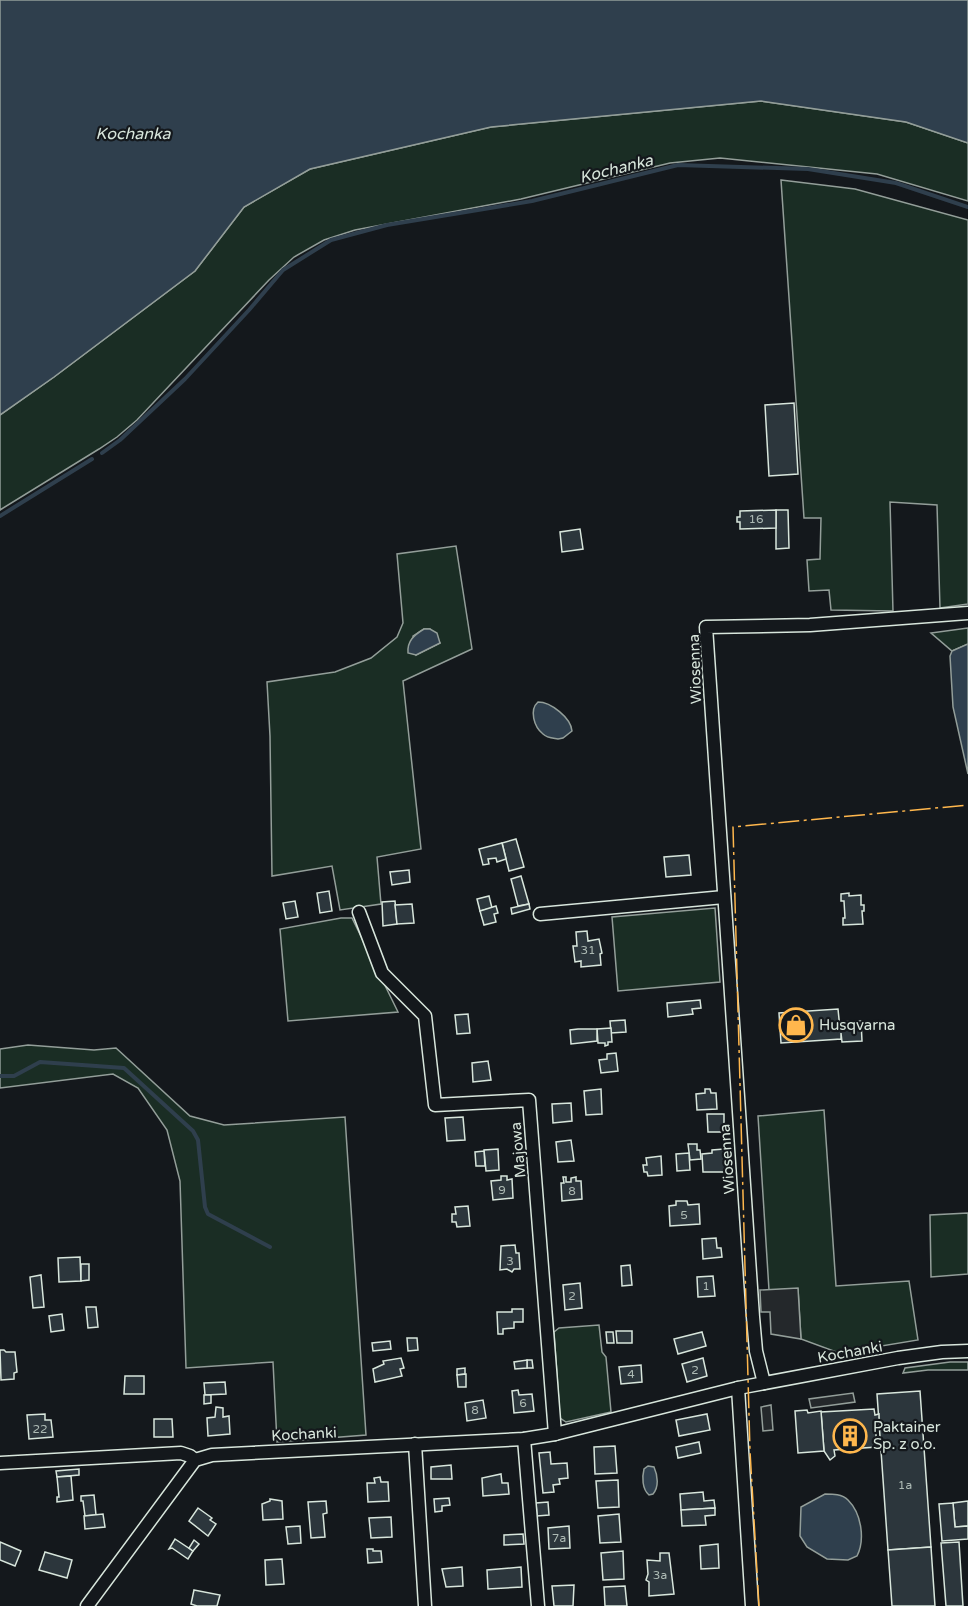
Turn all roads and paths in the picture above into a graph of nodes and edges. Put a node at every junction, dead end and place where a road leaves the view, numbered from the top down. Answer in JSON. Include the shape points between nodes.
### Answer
{"nodes":[{"id":1,"x":968,"y":613,"type":"edge"},
{"id":2,"x":724,"y":897,"type":"junction"},
{"id":3,"x":359,"y":912,"type":"dead end"},
{"id":4,"x":540,"y":914,"type":"dead end"},
{"id":5,"x":968,"y":1351,"type":"edge"},
{"id":6,"x":764,"y":1383,"type":"junction"},
{"id":7,"x":738,"y":1388,"type":"junction"},
{"id":8,"x":555,"y":1434,"type":"junction"},
{"id":9,"x":524,"y":1439,"type":"junction"},
{"id":10,"x":415,"y":1444,"type":"junction"},
{"id":11,"x":195,"y":1460,"type":"junction"},
{"id":12,"x":0,"y":1463,"type":"edge"},
{"id":13,"x":88,"y":1605,"type":"edge"},
{"id":14,"x":425,"y":1606,"type":"edge"},
{"id":15,"x":538,"y":1606,"type":"edge"},
{"id":16,"x":752,"y":1606,"type":"edge"}],
"edges":[{"from":1,"to":2,"type":"street","name":"Wiosenna","via":[[810,625],[706,627]]},
{"from":2,"to":4,"type":"street"},
{"from":2,"to":6,"type":"street","name":"Wiosenna","via":[[754,1328]]},
{"from":3,"to":8,"type":"street","name":"Majowa","via":[[382,973],[425,1016],[435,1105],[529,1100]]},
{"from":5,"to":6,"type":"street","name":"Kochanki","via":[[898,1358]]},
{"from":6,"to":7,"type":"street","name":"Kochanki"},
{"from":7,"to":8,"type":"street","name":"Kochanki"},
{"from":7,"to":16,"type":"street"},
{"from":8,"to":9,"type":"street","name":"Kochanki"},
{"from":9,"to":10,"type":"street","name":"Kochanki"},
{"from":9,"to":15,"type":"street"},
{"from":10,"to":11,"type":"street","name":"Kochanki","via":[[246,1452]]},
{"from":10,"to":14,"type":"street"},
{"from":11,"to":12,"type":"street","name":"Kochanki","via":[[181,1453]]},
{"from":11,"to":13,"type":"street"}]}
